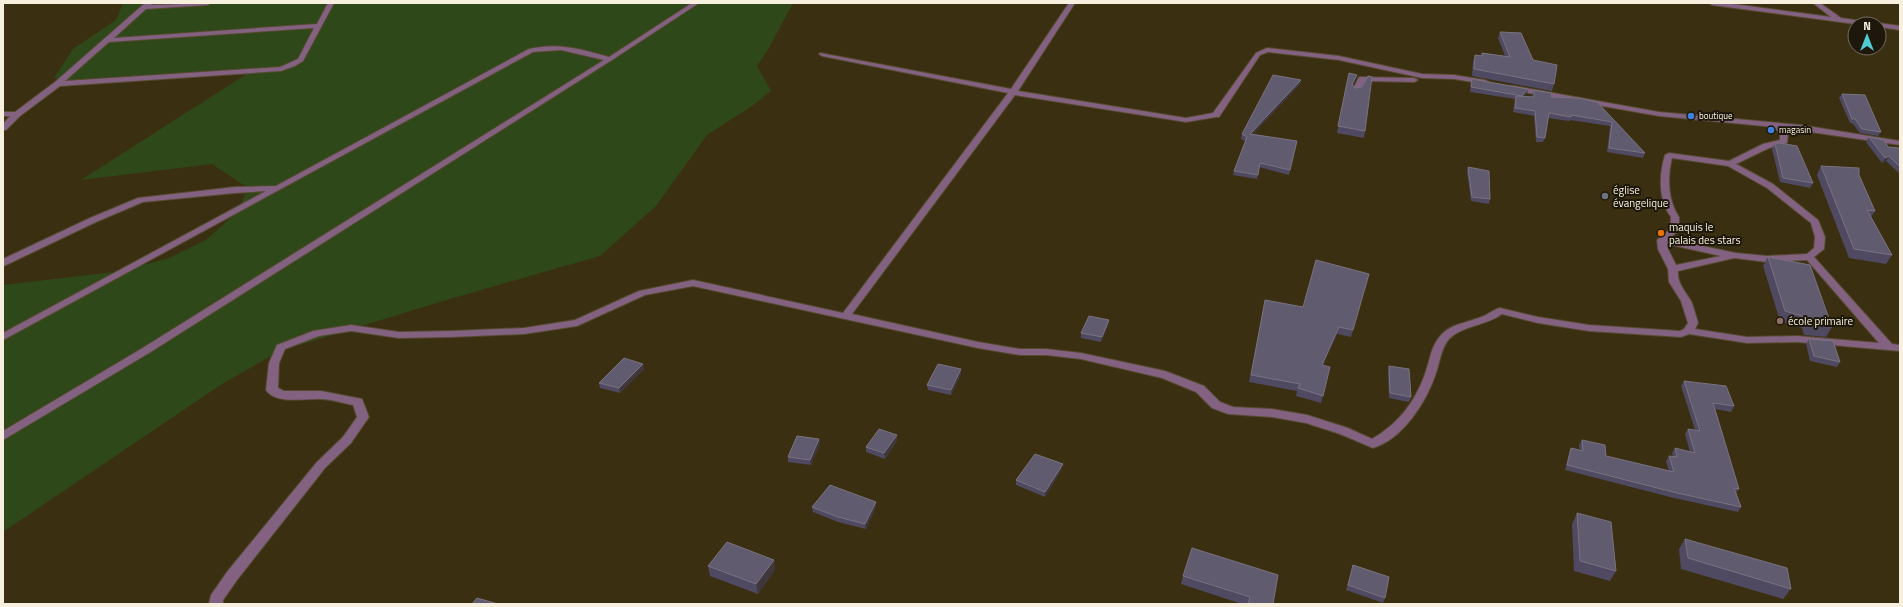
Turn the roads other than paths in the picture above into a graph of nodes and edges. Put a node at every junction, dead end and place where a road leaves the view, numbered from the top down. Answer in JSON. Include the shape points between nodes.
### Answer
{"nodes":[{"id":1,"x":208,"y":3,"type":"edge"},
{"id":2,"x":331,"y":3,"type":"edge"},
{"id":3,"x":696,"y":3,"type":"edge"},
{"id":4,"x":1072,"y":3,"type":"edge"},
{"id":5,"x":1712,"y":3,"type":"edge"},
{"id":6,"x":1816,"y":3,"type":"edge"},
{"id":7,"x":147,"y":5,"type":"edge"},
{"id":8,"x":1840,"y":20,"type":"junction"},
{"id":9,"x":1847,"y":21,"type":"edge"},
{"id":10,"x":319,"y":26,"type":"junction"},
{"id":11,"x":1887,"y":26,"type":"edge"},
{"id":12,"x":1900,"y":28,"type":"edge"},
{"id":13,"x":108,"y":40,"type":"junction"},
{"id":14,"x":822,"y":54,"type":"dead end"},
{"id":15,"x":610,"y":59,"type":"junction"},
{"id":16,"x":1422,"y":76,"type":"junction"},
{"id":17,"x":1492,"y":83,"type":"edge"},
{"id":18,"x":58,"y":84,"type":"junction"},
{"id":19,"x":1507,"y":86,"type":"edge"},
{"id":20,"x":1356,"y":91,"type":"edge"},
{"id":21,"x":1013,"y":92,"type":"junction"},
{"id":22,"x":3,"y":114,"type":"edge"},
{"id":23,"x":17,"y":114,"type":"junction"},
{"id":24,"x":1777,"y":125,"type":"junction"},
{"id":25,"x":3,"y":128,"type":"edge"},
{"id":26,"x":1900,"y":143,"type":"edge"},
{"id":27,"x":1730,"y":164,"type":"junction"},
{"id":28,"x":278,"y":188,"type":"junction"},
{"id":29,"x":1662,"y":240,"type":"junction"},
{"id":30,"x":1736,"y":256,"type":"junction"},
{"id":31,"x":1809,"y":256,"type":"junction"},
{"id":32,"x":3,"y":263,"type":"edge"},
{"id":33,"x":1673,"y":269,"type":"junction"},
{"id":34,"x":845,"y":317,"type":"junction"},
{"id":35,"x":1688,"y":331,"type":"junction"},
{"id":36,"x":3,"y":337,"type":"edge"},
{"id":37,"x":1888,"y":346,"type":"junction"},
{"id":38,"x":1900,"y":348,"type":"edge"},
{"id":39,"x":3,"y":436,"type":"edge"},
{"id":40,"x":216,"y":604,"type":"edge"}],
"edges":[{"from":1,"to":7,"type":"street"},
{"from":2,"to":10,"type":"street"},
{"from":3,"to":15,"type":"street"},
{"from":4,"to":21,"type":"street"},
{"from":5,"to":8,"type":"street"},
{"from":6,"to":8,"type":"street"},
{"from":7,"to":13,"type":"street"},
{"from":8,"to":9,"type":"street"},
{"from":10,"to":13,"type":"street"},
{"from":10,"to":18,"type":"street","via":[[301,60],[281,69]]},
{"from":11,"to":12,"type":"street"},
{"from":13,"to":18,"type":"street"},
{"from":14,"to":21,"type":"street"},
{"from":15,"to":28,"type":"street","via":[[562,47],[550,46],[530,50]]},
{"from":15,"to":39,"type":"street","via":[[145,351]]},
{"from":16,"to":17,"type":"street","via":[[1454,77]]},
{"from":16,"to":20,"type":"street","via":[[1415,80],[1362,79]]},
{"from":16,"to":21,"type":"street","via":[[1340,58],[1267,50],[1258,54],[1216,116],[1186,120]]},
{"from":18,"to":23,"type":"street"},
{"from":19,"to":24,"type":"street","via":[[1658,112]]},
{"from":21,"to":34,"type":"street"},
{"from":22,"to":23,"type":"street"},
{"from":23,"to":25,"type":"street"},
{"from":24,"to":26,"type":"street"},
{"from":24,"to":27,"type":"street","via":[[1784,134],[1784,141],[1766,146]]},
{"from":27,"to":29,"type":"street","via":[[1669,156],[1664,185],[1669,209],[1675,217],[1674,230]]},
{"from":27,"to":31,"type":"street","via":[[1770,186],[1815,222],[1820,237],[1819,249]]},
{"from":28,"to":32,"type":"street","via":[[141,200]]},
{"from":28,"to":36,"type":"street"},
{"from":29,"to":30,"type":"street"},
{"from":29,"to":33,"type":"street","via":[[1663,249]]},
{"from":30,"to":31,"type":"street","via":[[1767,259]]},
{"from":30,"to":33,"type":"street"},
{"from":31,"to":37,"type":"street"},
{"from":33,"to":35,"type":"street","via":[[1672,274],[1693,323]]},
{"from":34,"to":35,"type":"street","via":[[978,345],[1020,352],[1081,356],[1165,375],[1200,389],[1216,405],[1232,411],[1272,413],[1307,419],[1373,444],[1405,422],[1415,408],[1428,380],[1437,349],[1446,335],[1494,316],[1500,311],[1589,328],[1681,334]]},
{"from":34,"to":40,"type":"street","via":[[693,283],[642,293],[577,323],[524,331],[452,334],[399,335],[351,328],[317,333],[281,347],[274,363],[272,390],[282,395],[321,395],[358,402],[363,417],[347,440],[321,465],[232,576],[216,599]]},
{"from":35,"to":37,"type":"street","via":[[1748,340],[1797,339]]},
{"from":37,"to":38,"type":"street"}]}
